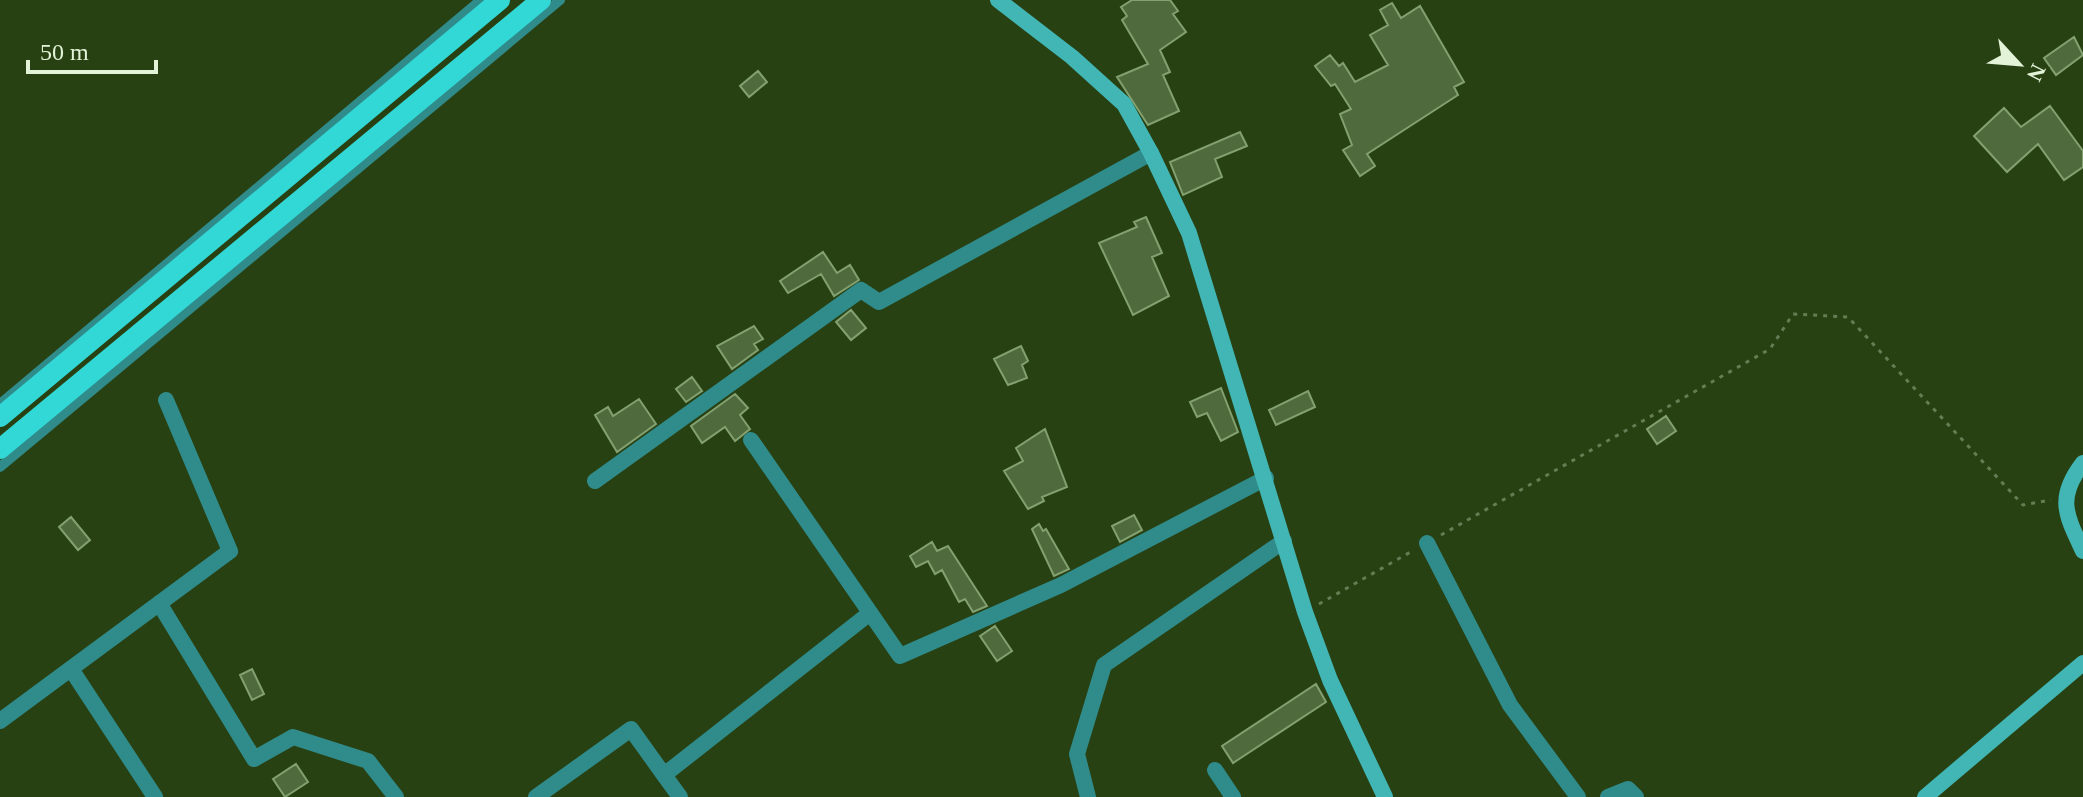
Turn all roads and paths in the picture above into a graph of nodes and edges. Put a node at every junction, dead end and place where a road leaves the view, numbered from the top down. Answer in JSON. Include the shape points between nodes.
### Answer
{"nodes":[{"id":1,"x":481,"y":0,"type":"edge"},
{"id":2,"x":500,"y":0,"type":"edge"},
{"id":3,"x":541,"y":0,"type":"edge"},
{"id":4,"x":560,"y":0,"type":"edge"},
{"id":5,"x":998,"y":0,"type":"edge"},
{"id":6,"x":1151,"y":153,"type":"junction"},
{"id":7,"x":166,"y":400,"type":"dead end"},
{"id":8,"x":0,"y":404,"type":"edge"},
{"id":9,"x":0,"y":417,"type":"edge"},
{"id":10,"x":751,"y":440,"type":"dead end"},
{"id":11,"x":0,"y":449,"type":"edge"},
{"id":12,"x":2083,"y":463,"type":"edge"},
{"id":13,"x":0,"y":467,"type":"edge"},
{"id":14,"x":1266,"y":478,"type":"junction"},
{"id":15,"x":595,"y":481,"type":"dead end"},
{"id":16,"x":2067,"y":497,"type":"junction"},
{"id":17,"x":1284,"y":541,"type":"junction"},
{"id":18,"x":1427,"y":543,"type":"junction"},
{"id":19,"x":2083,"y":551,"type":"edge"},
{"id":20,"x":159,"y":603,"type":"junction"},
{"id":21,"x":1305,"y":612,"type":"junction"},
{"id":22,"x":870,"y":613,"type":"junction"},
{"id":23,"x":2083,"y":663,"type":"edge"},
{"id":24,"x":71,"y":669,"type":"junction"},
{"id":25,"x":0,"y":721,"type":"edge"},
{"id":26,"x":1215,"y":770,"type":"dead end"},
{"id":27,"x":664,"y":775,"type":"junction"},
{"id":28,"x":155,"y":797,"type":"edge"},
{"id":29,"x":396,"y":797,"type":"edge"},
{"id":30,"x":536,"y":797,"type":"edge"},
{"id":31,"x":680,"y":797,"type":"edge"},
{"id":32,"x":1088,"y":797,"type":"edge"},
{"id":33,"x":1233,"y":797,"type":"edge"},
{"id":34,"x":1385,"y":797,"type":"edge"},
{"id":35,"x":1578,"y":797,"type":"edge"},
{"id":36,"x":1608,"y":797,"type":"edge"},
{"id":37,"x":1636,"y":797,"type":"edge"},
{"id":38,"x":1925,"y":797,"type":"edge"}],
"edges":[{"from":1,"to":8,"type":"lane"},
{"from":2,"to":9,"type":"main road"},
{"from":3,"to":11,"type":"main road"},
{"from":4,"to":13,"type":"lane"},
{"from":5,"to":6,"type":"street","via":[[1124,104]]},
{"from":6,"to":14,"type":"street","via":[[1189,233]]},
{"from":6,"to":15,"type":"street","via":[[879,302],[861,290]]},
{"from":7,"to":20,"type":"street","via":[[230,551]]},
{"from":10,"to":22,"type":"street"},
{"from":12,"to":16,"type":"street","via":[[2071,479]]},
{"from":14,"to":17,"type":"street"},
{"from":14,"to":22,"type":"street","via":[[1061,585],[900,656]]},
{"from":16,"to":18,"type":"path","via":[[2023,505],[1848,317],[1793,314],[1770,349]]},
{"from":16,"to":19,"type":"street","via":[[2064,512]]},
{"from":17,"to":21,"type":"street"},
{"from":17,"to":32,"type":"street","via":[[1104,665],[1077,754]]},
{"from":18,"to":21,"type":"path"},
{"from":18,"to":35,"type":"street","via":[[1510,705]]},
{"from":20,"to":24,"type":"street"},
{"from":20,"to":29,"type":"street","via":[[254,759],[293,737],[368,761]]},
{"from":21,"to":34,"type":"street","via":[[1330,680]]},
{"from":22,"to":27,"type":"street"},
{"from":23,"to":38,"type":"street"},
{"from":24,"to":25,"type":"street"},
{"from":24,"to":28,"type":"street"},
{"from":26,"to":33,"type":"street"},
{"from":27,"to":30,"type":"street","via":[[631,729]]},
{"from":27,"to":31,"type":"street"},
{"from":36,"to":37,"type":"street","via":[[1628,789]]}]}
